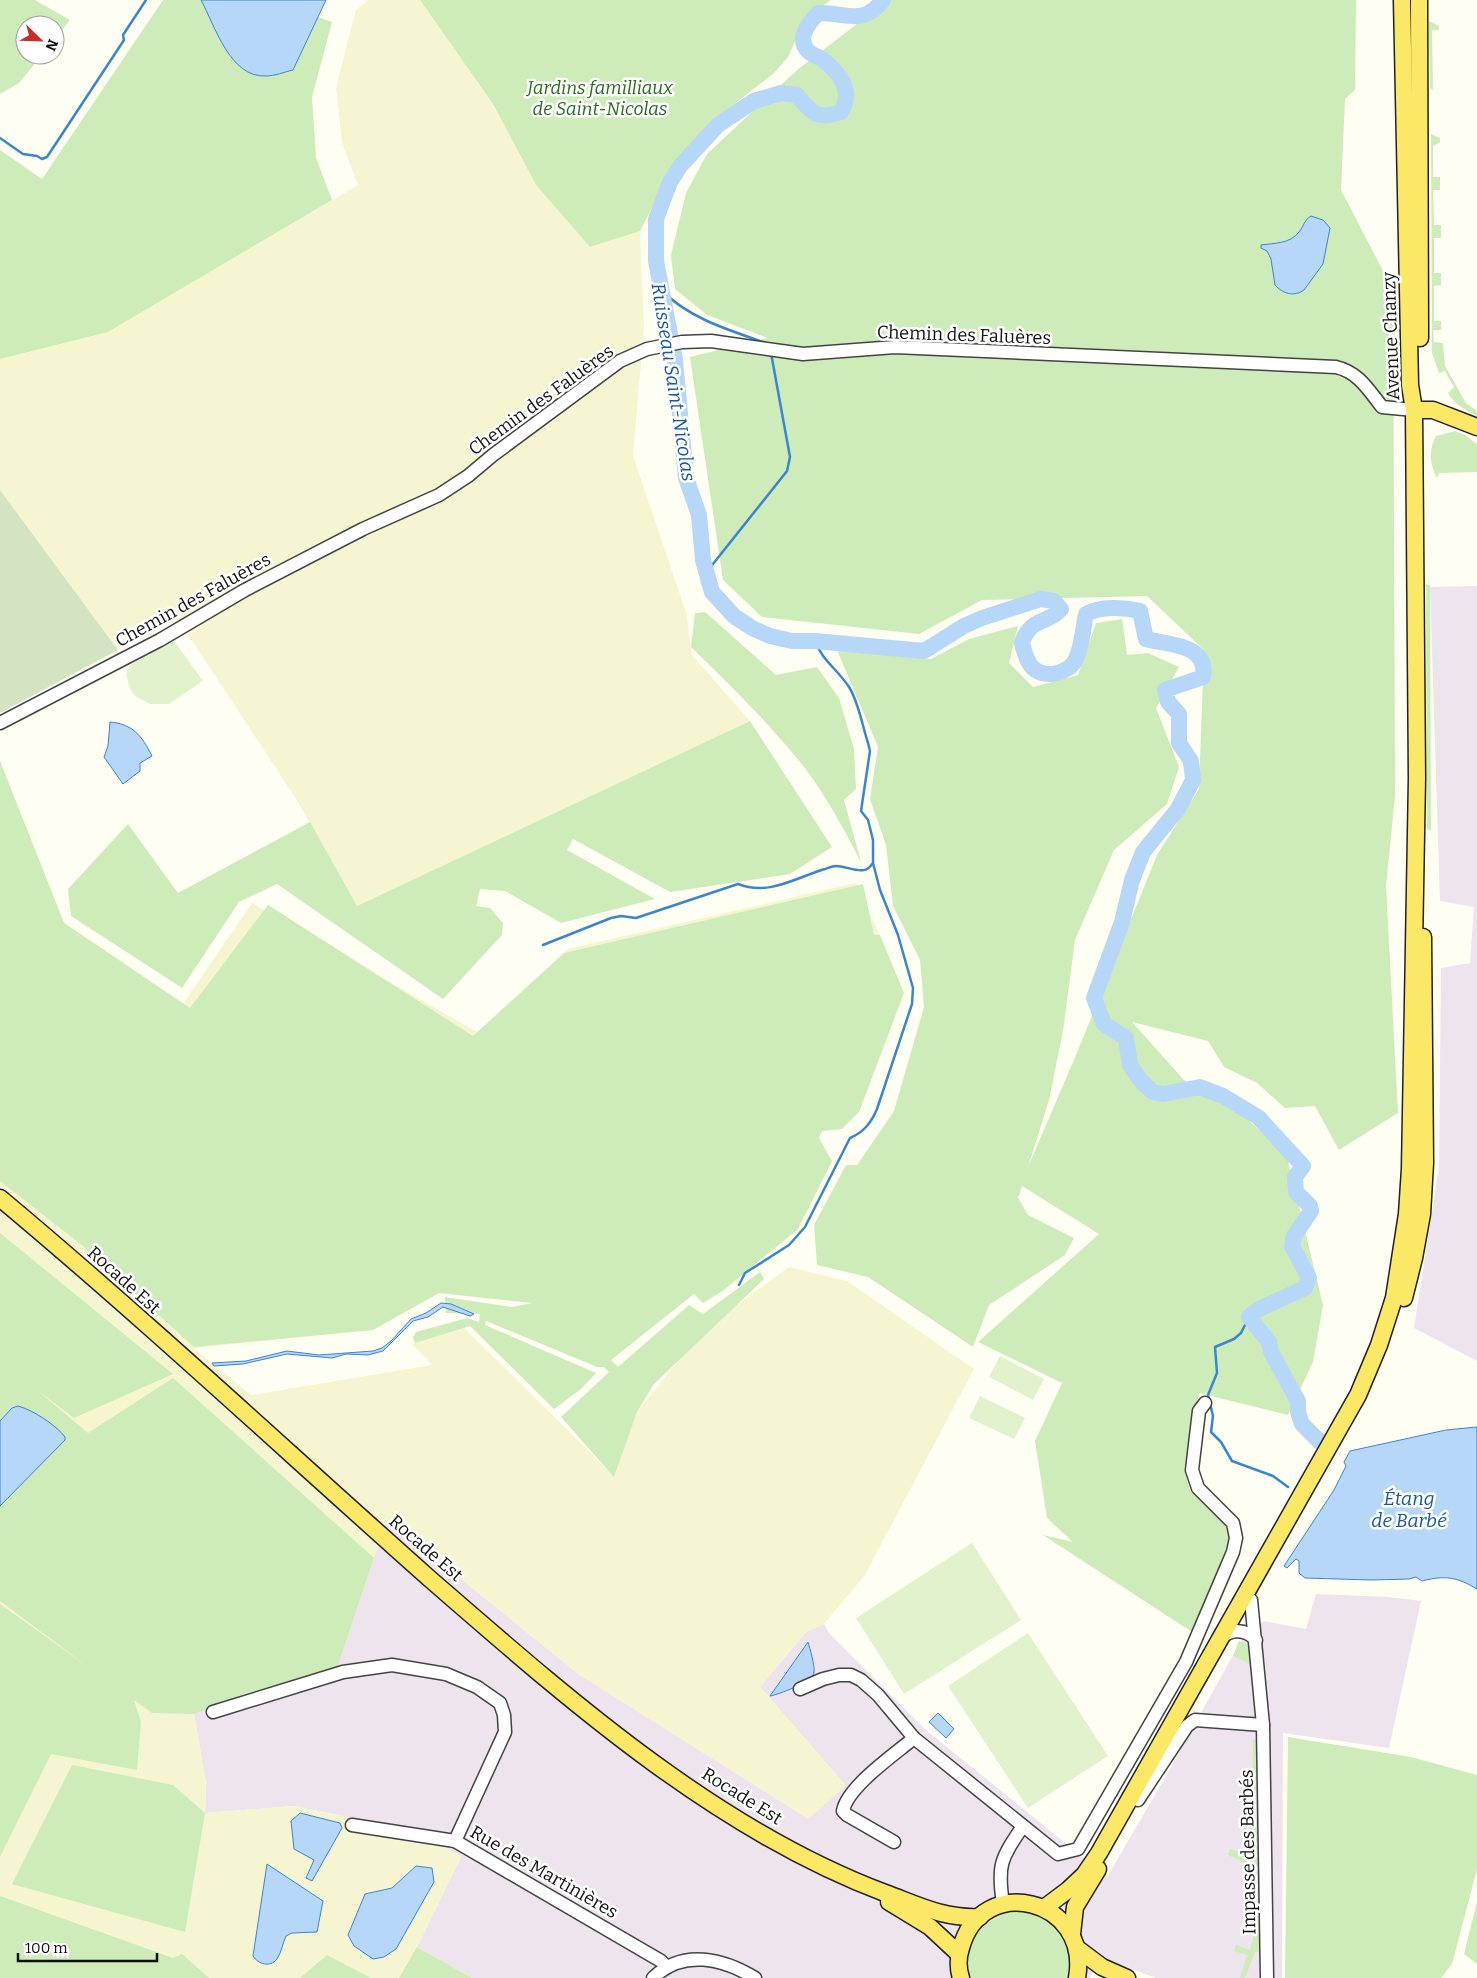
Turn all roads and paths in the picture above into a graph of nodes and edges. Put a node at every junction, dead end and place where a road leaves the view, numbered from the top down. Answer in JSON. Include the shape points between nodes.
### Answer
{"nodes":[{"id":1,"x":1402,"y":0,"type":"edge"},
{"id":2,"x":1419,"y":0,"type":"edge"},
{"id":3,"x":1414,"y":410,"type":"junction"},
{"id":4,"x":1477,"y":427,"type":"edge"},
{"id":5,"x":0,"y":723,"type":"edge"},
{"id":6,"x":1417,"y":778,"type":"junction"},
{"id":7,"x":0,"y":1198,"type":"edge"},
{"id":8,"x":1204,"y":1404,"type":"dead end"},
{"id":9,"x":1251,"y":1600,"type":"junction"},
{"id":10,"x":1227,"y":1635,"type":"junction"},
{"id":11,"x":1256,"y":1640,"type":"junction"},
{"id":12,"x":800,"y":1689,"type":"dead end"},
{"id":13,"x":213,"y":1712,"type":"dead end"},
{"id":14,"x":1263,"y":1725,"type":"junction"},
{"id":15,"x":914,"y":1738,"type":"junction"},
{"id":16,"x":1138,"y":1800,"type":"junction"},
{"id":17,"x":352,"y":1825,"type":"dead end"},
{"id":18,"x":1023,"y":1826,"type":"junction"},
{"id":19,"x":455,"y":1841,"type":"junction"},
{"id":20,"x":894,"y":1842,"type":"dead end"},
{"id":21,"x":860,"y":1884,"type":"junction"},
{"id":22,"x":1003,"y":1904,"type":"junction"},
{"id":23,"x":1044,"y":1908,"type":"junction"},
{"id":24,"x":980,"y":1917,"type":"junction"},
{"id":25,"x":1075,"y":1941,"type":"junction"},
{"id":26,"x":959,"y":1954,"type":"junction"},
{"id":27,"x":667,"y":1967,"type":"junction"},
{"id":28,"x":653,"y":1978,"type":"edge"},
{"id":29,"x":755,"y":1978,"type":"edge"},
{"id":30,"x":961,"y":1978,"type":"edge"},
{"id":31,"x":1077,"y":1978,"type":"edge"},
{"id":32,"x":1127,"y":1978,"type":"edge"},
{"id":33,"x":1267,"y":1978,"type":"edge"}],
"edges":[{"from":1,"to":3,"type":"main road","name":"Avenue Chanzy","via":[[1410,385]]},
{"from":2,"to":3,"type":"main road","name":"Avenue Chanzy","via":[[1420,392]]},
{"from":3,"to":4,"type":"main road","via":[[1433,410]]},
{"from":3,"to":5,"type":"street","name":"Chemin des Faluères","via":[[1382,407],[1356,375],[1336,367],[894,347],[803,354],[711,340],[647,349],[620,361],[439,495],[363,529],[270,577],[160,640]]},
{"from":3,"to":6,"type":"main road"},
{"from":6,"to":9,"type":"main road","via":[[1424,971],[1425,1163],[1422,1214],[1414,1258],[1387,1351],[1370,1391]]},
{"from":6,"to":10,"type":"main road","via":[[1410,1169],[1407,1214],[1394,1298],[1379,1345],[1347,1418]]},
{"from":7,"to":21,"type":"main road","name":"Rocade Est","via":[[540,1675],[650,1761],[705,1798],[800,1854]]},
{"from":8,"to":18,"type":"street","via":[[1199,1411],[1192,1470],[1198,1488],[1233,1523],[1236,1538],[1190,1653],[1078,1849],[1058,1854]]},
{"from":9,"to":10,"type":"main road"},
{"from":9,"to":11,"type":"street","name":"Impasse des Barbés"},
{"from":10,"to":11,"type":"street","via":[[1246,1632]]},
{"from":10,"to":16,"type":"main road"},
{"from":10,"to":23,"type":"main road","via":[[1100,1853],[1084,1875]]},
{"from":11,"to":14,"type":"street","name":"Impasse des Barbés"},
{"from":12,"to":15,"type":"street","via":[[823,1679],[851,1675],[878,1694]]},
{"from":13,"to":19,"type":"street","name":"Rue des Martinières","via":[[343,1672],[392,1665],[446,1674],[477,1687],[500,1703],[505,1732]]},
{"from":14,"to":16,"type":"street","via":[[1195,1720],[1187,1726]]},
{"from":14,"to":33,"type":"street","name":"Impasse des Barbés"},
{"from":15,"to":18,"type":"street"},
{"from":15,"to":20,"type":"street","via":[[862,1783],[844,1804],[843,1811],[847,1816]]},
{"from":16,"to":25,"type":"main road","via":[[1079,1898],[1073,1916]]},
{"from":17,"to":19,"type":"street"},
{"from":18,"to":22,"type":"street","via":[[1004,1855],[1000,1868]]},
{"from":19,"to":27,"type":"street","name":"Rue des Martinières"},
{"from":21,"to":24,"type":"main road","via":[[937,1913],[957,1918]]},
{"from":21,"to":26,"type":"main road","via":[[930,1927]]},
{"from":22,"to":23,"type":"main road","via":[[1017,1902]]},
{"from":22,"to":24,"type":"main road"},
{"from":23,"to":25,"type":"main road","via":[[1060,1919]]},
{"from":24,"to":26,"type":"main road","via":[[963,1940]]},
{"from":25,"to":31,"type":"main road","via":[[1080,1965]]},
{"from":25,"to":32,"type":"main road","via":[[1102,1967]]},
{"from":26,"to":30,"type":"main road"},
{"from":27,"to":28,"type":"street"},
{"from":27,"to":29,"type":"street","via":[[702,1958],[732,1965]]}]}
